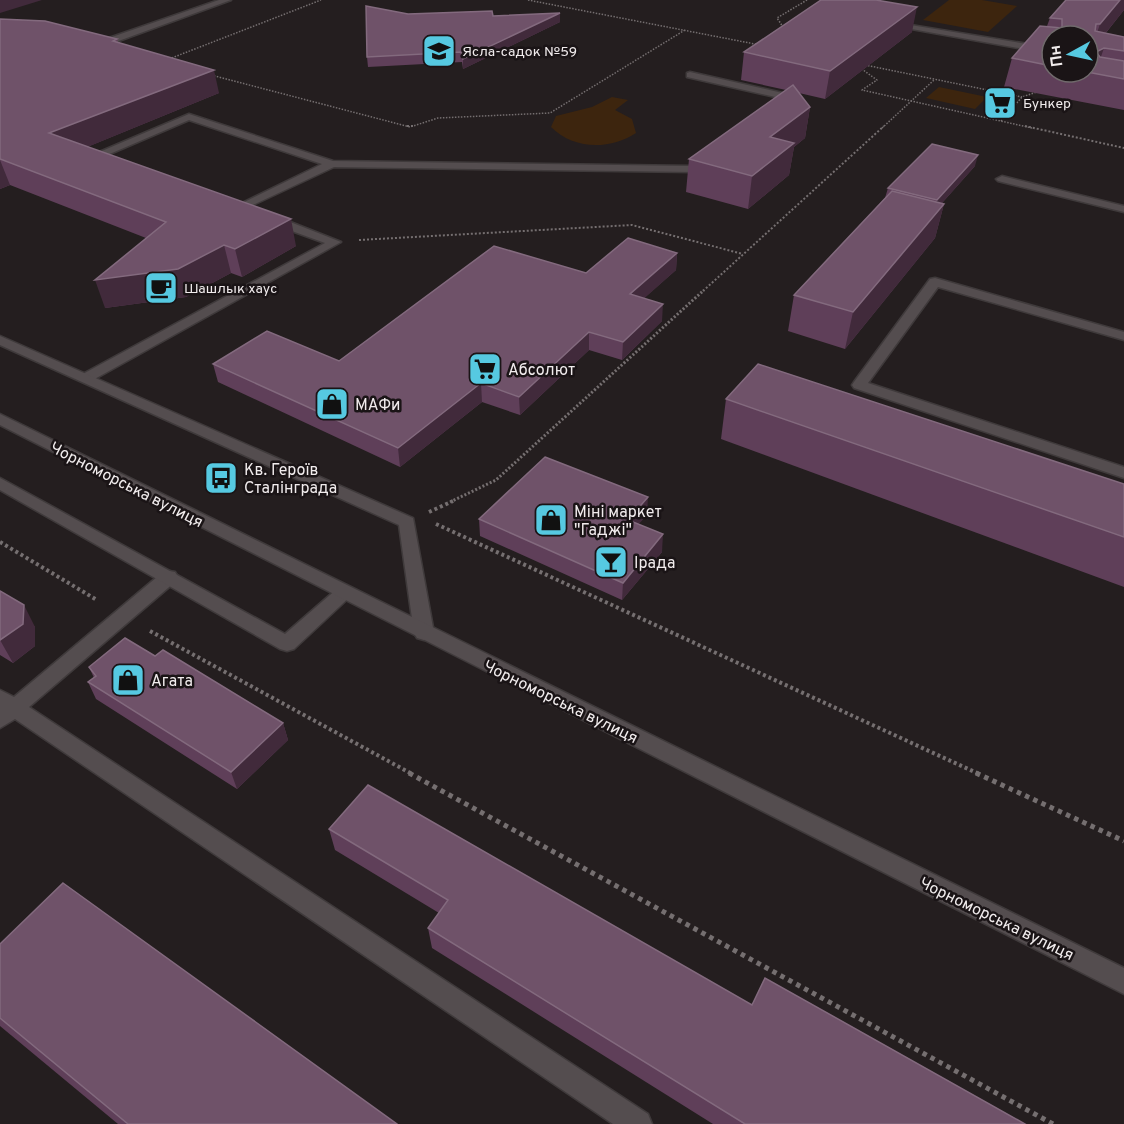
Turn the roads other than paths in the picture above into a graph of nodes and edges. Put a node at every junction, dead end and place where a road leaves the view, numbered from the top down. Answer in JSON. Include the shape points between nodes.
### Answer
{"nodes":[{"id":1,"x":227,"y":0,"type":"edge"},
{"id":2,"x":878,"y":21,"type":"edge"},
{"id":3,"x":77,"y":39,"type":"edge"},
{"id":4,"x":1036,"y":39,"type":"edge"},
{"id":5,"x":1029,"y":47,"type":"junction"},
{"id":6,"x":1040,"y":49,"type":"edge"},
{"id":7,"x":690,"y":75,"type":"dead end"},
{"id":8,"x":769,"y":112,"type":"edge"},
{"id":9,"x":722,"y":148,"type":"edge"},
{"id":10,"x":117,"y":164,"type":"edge"},
{"id":11,"x":332,"y":164,"type":"junction"},
{"id":12,"x":1002,"y":179,"type":"dead end"},
{"id":13,"x":1124,"y":209,"type":"edge"},
{"id":14,"x":1124,"y":336,"type":"edge"},
{"id":15,"x":0,"y":340,"type":"edge"},
{"id":16,"x":86,"y":378,"type":"junction"},
{"id":17,"x":1,"y":421,"type":"edge"},
{"id":18,"x":1124,"y":472,"type":"edge"},
{"id":19,"x":0,"y":483,"type":"edge"},
{"id":20,"x":169,"y":577,"type":"junction"},
{"id":21,"x":345,"y":593,"type":"junction"},
{"id":22,"x":424,"y":633,"type":"junction"},
{"id":23,"x":5,"y":709,"type":"edge"},
{"id":24,"x":1124,"y":981,"type":"edge"},
{"id":25,"x":638,"y":1124,"type":"edge"}],
"edges":[{"from":1,"to":3,"type":"street","via":[[110,41]]},
{"from":2,"to":5,"type":"street"},
{"from":4,"to":5,"type":"street"},
{"from":5,"to":6,"type":"street"},
{"from":7,"to":8,"type":"street","via":[[787,97]]},
{"from":9,"to":11,"type":"street","via":[[694,169]]},
{"from":10,"to":11,"type":"street","via":[[95,156],[189,117]]},
{"from":11,"to":16,"type":"street","via":[[235,206],[335,242]]},
{"from":12,"to":13,"type":"street"},
{"from":14,"to":18,"type":"street","via":[[935,282],[858,386]]},
{"from":15,"to":16,"type":"street"},
{"from":16,"to":22,"type":"street","via":[[413,519]]},
{"from":17,"to":21,"type":"street","name":"Чорноморська вулиця"},
{"from":19,"to":20,"type":"street"},
{"from":20,"to":21,"type":"street","via":[[287,644]]},
{"from":20,"to":23,"type":"street"},
{"from":21,"to":22,"type":"street","name":"Чорноморська вулиця"},
{"from":22,"to":24,"type":"street","name":"Чорноморська вулиця"},
{"from":23,"to":25,"type":"street"}]}
